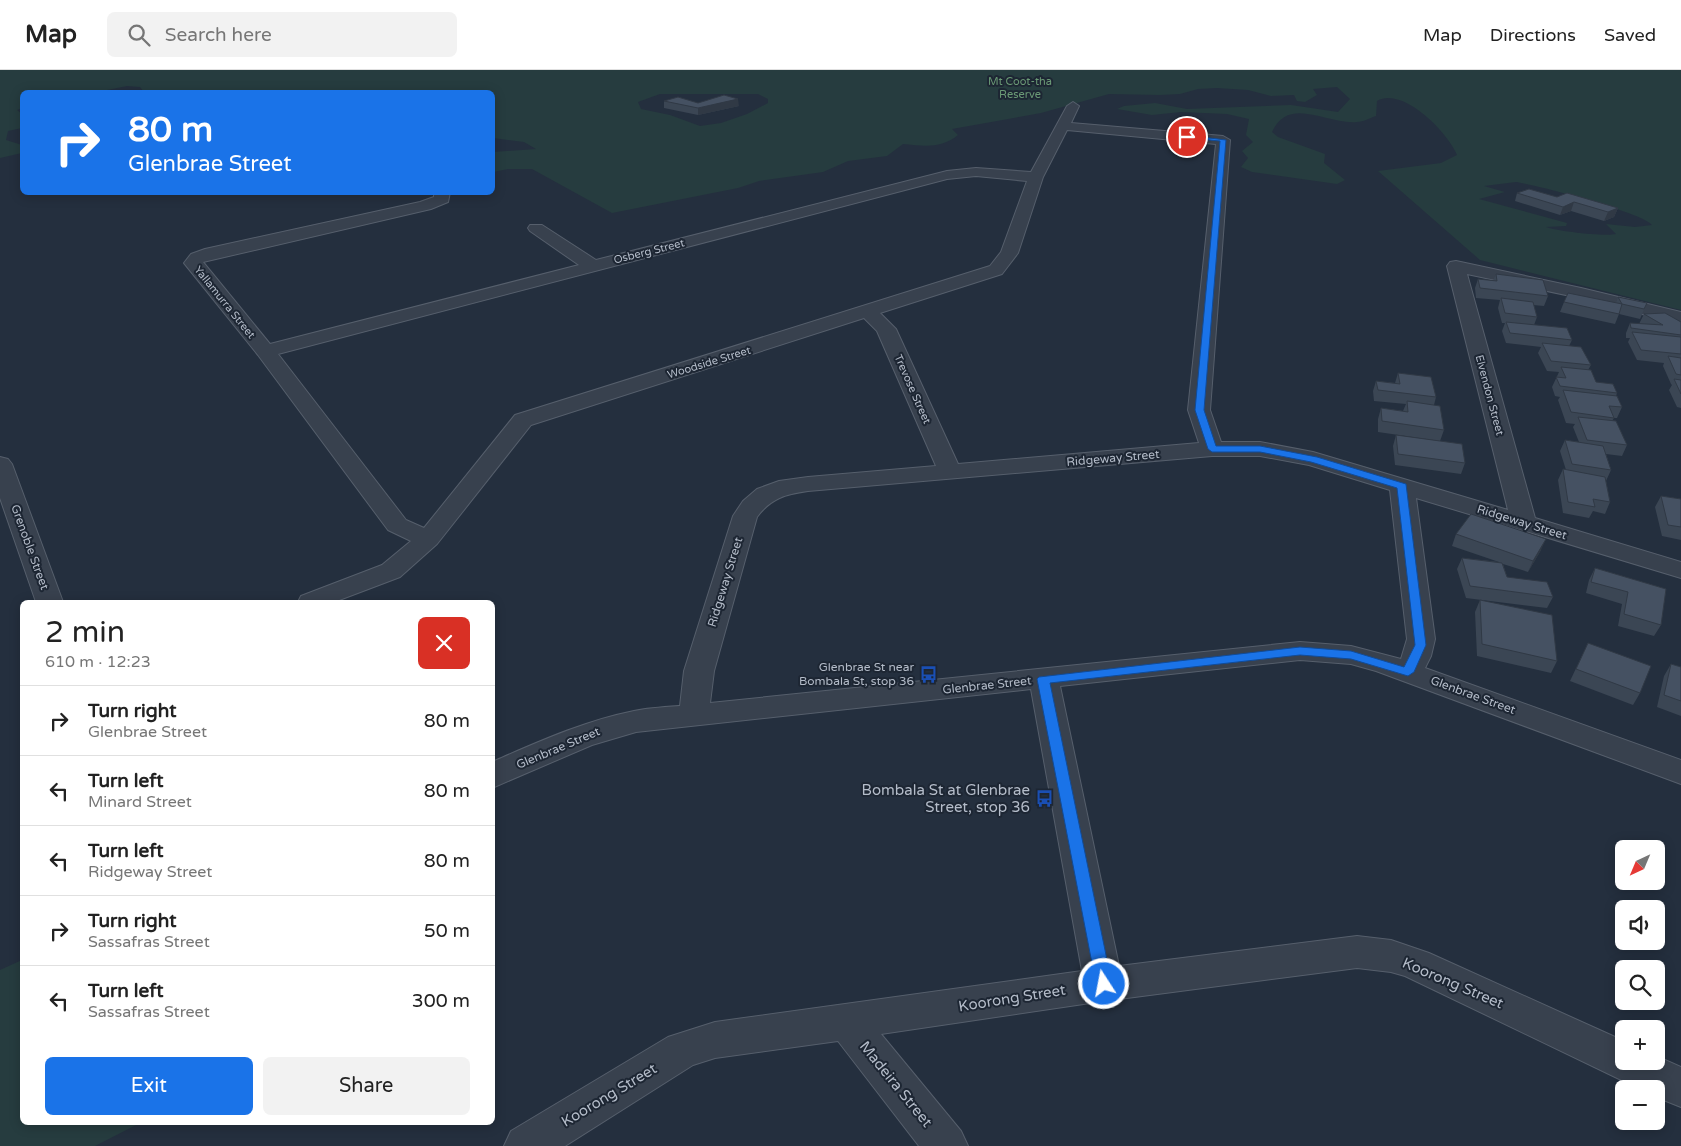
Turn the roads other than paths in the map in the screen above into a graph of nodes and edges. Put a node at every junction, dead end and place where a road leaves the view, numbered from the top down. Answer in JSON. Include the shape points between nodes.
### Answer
{"nodes":[{"id":1,"x":1072,"y":106,"type":"dead end"},
{"id":2,"x":1062,"y":126,"type":"junction"},
{"id":3,"x":1036,"y":178,"type":"junction"},
{"id":4,"x":442,"y":195,"type":"edge"},
{"id":5,"x":536,"y":228,"type":"dead end"},
{"id":6,"x":592,"y":266,"type":"junction"},
{"id":7,"x":868,"y":312,"type":"junction"},
{"id":8,"x":1681,"y":318,"type":"edge"},
{"id":9,"x":265,"y":351,"type":"junction"},
{"id":10,"x":1212,"y":449,"type":"junction"},
{"id":11,"x":0,"y":464,"type":"edge"},
{"id":12,"x":950,"y":472,"type":"junction"},
{"id":13,"x":1402,"y":486,"type":"junction"},
{"id":14,"x":1524,"y":523,"type":"junction"},
{"id":15,"x":428,"y":539,"type":"junction"},
{"id":16,"x":1681,"y":570,"type":"edge"},
{"id":17,"x":49,"y":600,"type":"edge"},
{"id":18,"x":316,"y":600,"type":"edge"},
{"id":19,"x":1408,"y":672,"type":"junction"},
{"id":20,"x":1044,"y":679,"type":"junction"},
{"id":21,"x":694,"y":714,"type":"junction"},
{"id":22,"x":1681,"y":772,"type":"edge"},
{"id":23,"x":495,"y":775,"type":"edge"},
{"id":24,"x":1104,"y":984,"type":"junction"},
{"id":25,"x":846,"y":1022,"type":"junction"},
{"id":26,"x":1615,"y":1057,"type":"edge"},
{"id":27,"x":1643,"y":1070,"type":"edge"},
{"id":28,"x":1681,"y":1088,"type":"edge"},
{"id":29,"x":526,"y":1146,"type":"edge"},
{"id":30,"x":946,"y":1146,"type":"edge"}],
"edges":[{"from":1,"to":2,"type":"street","name":"Woodside Street"},
{"from":2,"to":3,"type":"street","name":"Woodside Street"},
{"from":2,"to":10,"type":"street","via":[[1223,140],[1199,410]]},
{"from":3,"to":6,"type":"street","name":"Osberg Street","via":[[961,172]]},
{"from":3,"to":7,"type":"street","name":"Woodside Street","via":[[1008,253],[996,270]]},
{"from":4,"to":9,"type":"street","name":"Yallamurra Street","via":[[442,199],[425,206],[197,258],[194,263]]},
{"from":5,"to":6,"type":"street"},
{"from":6,"to":9,"type":"street","name":"Osberg Street"},
{"from":7,"to":12,"type":"street","name":"Trevose Street","via":[[886,329]]},
{"from":7,"to":15,"type":"street","name":"Woodside Street","via":[[523,420]]},
{"from":8,"to":14,"type":"street","name":"Elvendon Street","via":[[1456,266]]},
{"from":9,"to":15,"type":"street","name":"Yallamurra Street","via":[[397,525]]},
{"from":10,"to":12,"type":"street","name":"Ridgeway Street"},
{"from":10,"to":13,"type":"street","name":"Ridgeway Street","via":[[1260,449],[1313,459]]},
{"from":11,"to":17,"type":"street","name":"Grenoble Street"},
{"from":12,"to":21,"type":"street","name":"Ridgeway Street","via":[[799,485],[772,490],[756,499],[745,516],[699,671]]},
{"from":13,"to":14,"type":"street","name":"Ridgeway Street"},
{"from":13,"to":19,"type":"street","via":[[1421,639],[1417,656]]},
{"from":14,"to":16,"type":"street","name":"Ridgeway Street"},
{"from":15,"to":18,"type":"street","name":"Woodside Street","via":[[391,571]]},
{"from":19,"to":20,"type":"street","name":"Glenbrae Street","via":[[1351,655],[1300,651]]},
{"from":19,"to":22,"type":"street","name":"Glenbrae Street"},
{"from":20,"to":21,"type":"street","name":"Glenbrae Street"},
{"from":20,"to":24,"type":"street"},
{"from":21,"to":23,"type":"street","name":"Glenbrae Street","via":[[607,728],[568,741]]},
{"from":24,"to":25,"type":"street","name":"Koorong Street"},
{"from":24,"to":26,"type":"street","name":"Koorong Street","via":[[1332,954],[1358,952],[1391,956],[1447,978]]},
{"from":25,"to":29,"type":"street","name":"Koorong Street","via":[[715,1040],[682,1050]]},
{"from":25,"to":30,"type":"street","name":"Madeira Street"},
{"from":27,"to":28,"type":"street","name":"Koorong Street"}]}
